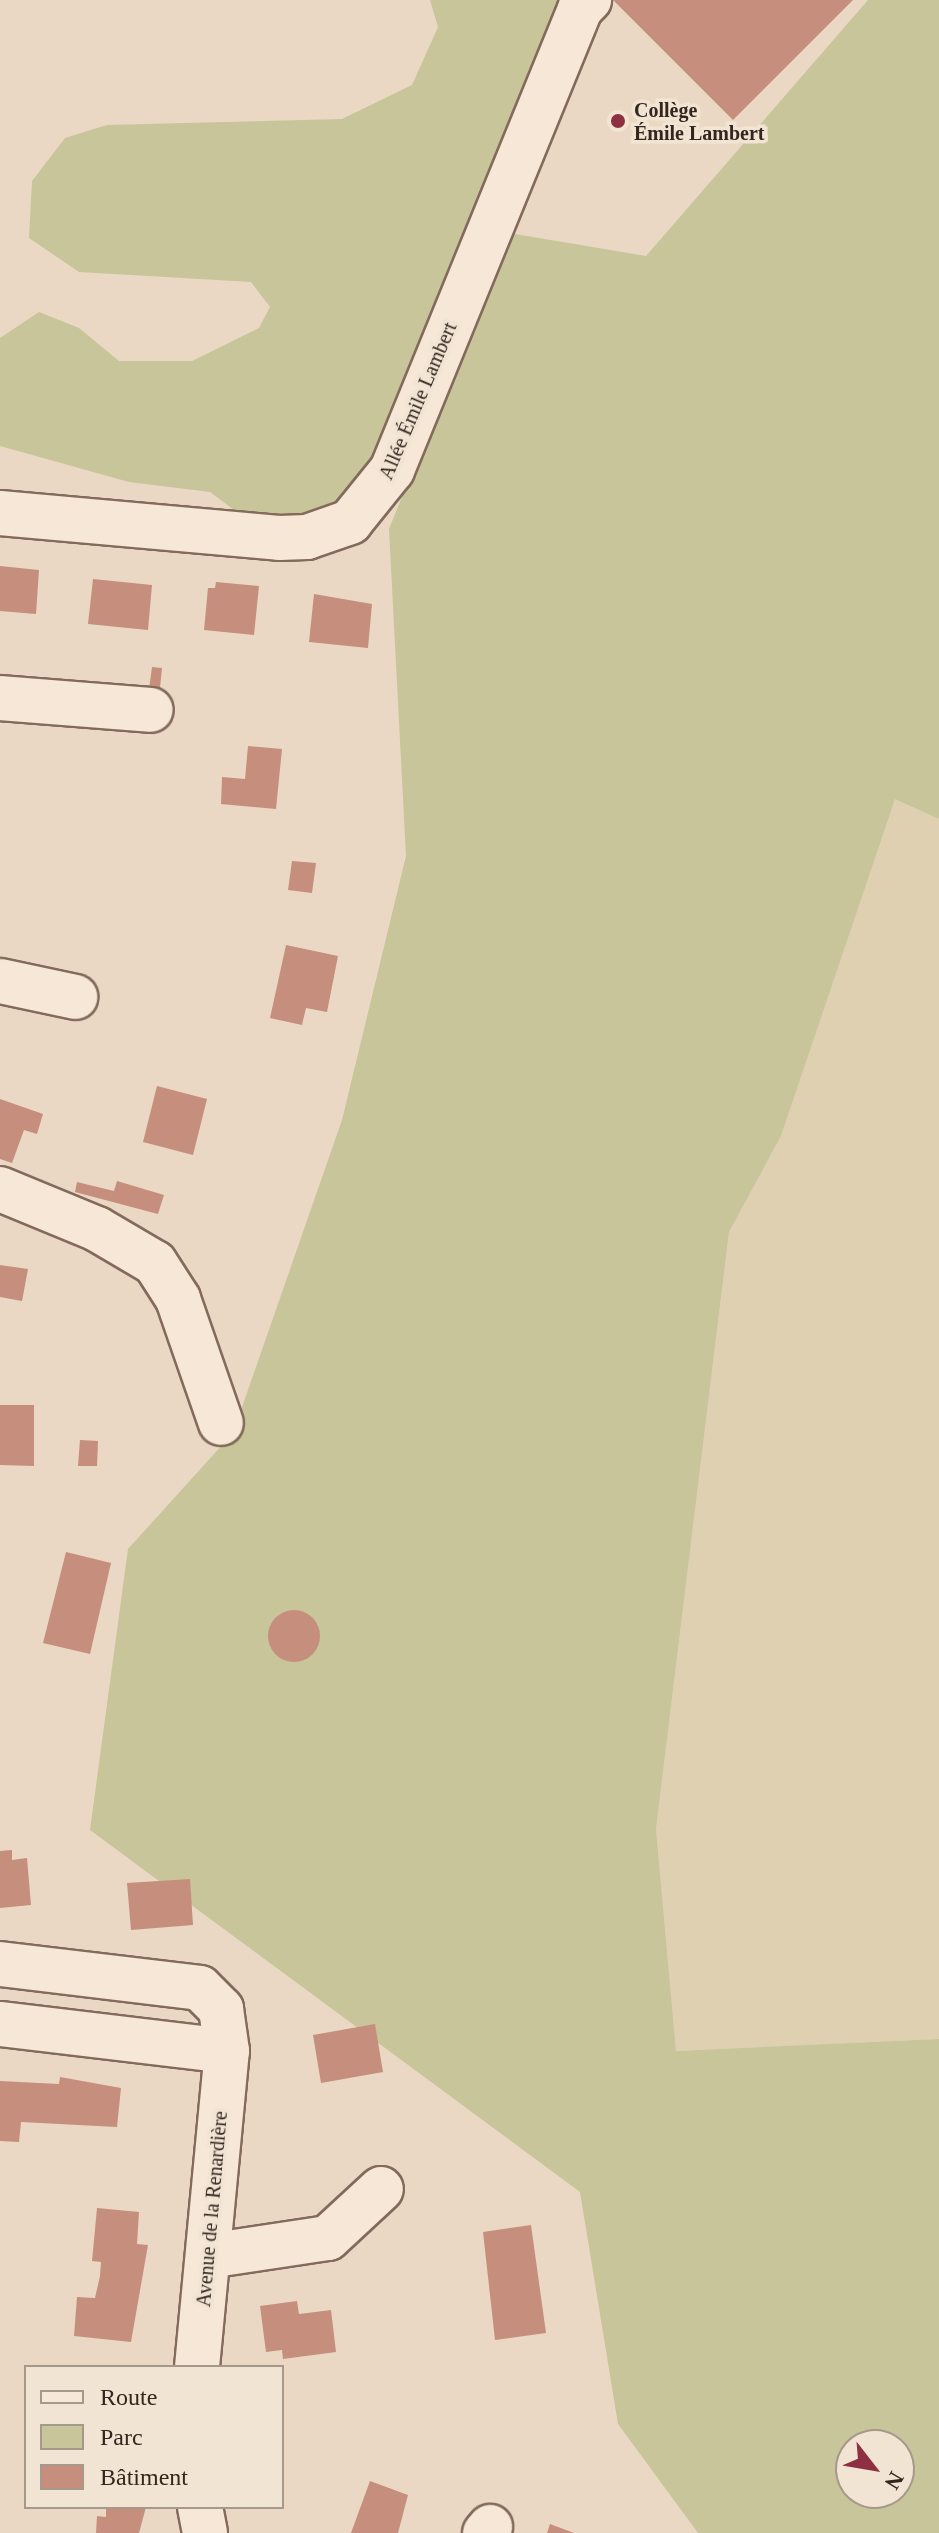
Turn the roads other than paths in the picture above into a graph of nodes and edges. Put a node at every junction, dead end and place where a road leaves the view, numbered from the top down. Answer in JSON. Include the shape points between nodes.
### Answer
{"nodes":[{"id":1,"x":580,"y":17,"type":"edge"},
{"id":2,"x":0,"y":513,"type":"edge"},
{"id":3,"x":0,"y":698,"type":"edge"},
{"id":4,"x":151,"y":710,"type":"dead end"},
{"id":5,"x":0,"y":981,"type":"edge"},
{"id":6,"x":75,"y":997,"type":"dead end"},
{"id":7,"x":0,"y":1189,"type":"edge"},
{"id":8,"x":221,"y":1423,"type":"dead end"},
{"id":9,"x":0,"y":1964,"type":"edge"},
{"id":10,"x":0,"y":2024,"type":"edge"},
{"id":11,"x":227,"y":2051,"type":"junction"},
{"id":12,"x":381,"y":2189,"type":"dead end"},
{"id":13,"x":208,"y":2256,"type":"junction"},
{"id":14,"x":197,"y":2365,"type":"edge"},
{"id":15,"x":200,"y":2509,"type":"edge"},
{"id":16,"x":205,"y":2533,"type":"edge"}],
"edges":[{"from":1,"to":2,"type":"street","name":"Allée Émile Lambert","via":[[392,470],[350,522],[307,537],[279,538]]},
{"from":3,"to":4,"type":"street"},
{"from":5,"to":6,"type":"street"},
{"from":7,"to":8,"type":"street","via":[[97,1229],[155,1263],[178,1299]]},
{"from":9,"to":11,"type":"street","name":"Avenue de la Renardière","via":[[200,1988],[221,2009]]},
{"from":10,"to":11,"type":"street"},
{"from":11,"to":13,"type":"street","name":"Avenue de la Renardière"},
{"from":12,"to":13,"type":"street","via":[[328,2238]]},
{"from":13,"to":14,"type":"street","name":"Avenue de la Renardière"},
{"from":15,"to":16,"type":"street"}]}
